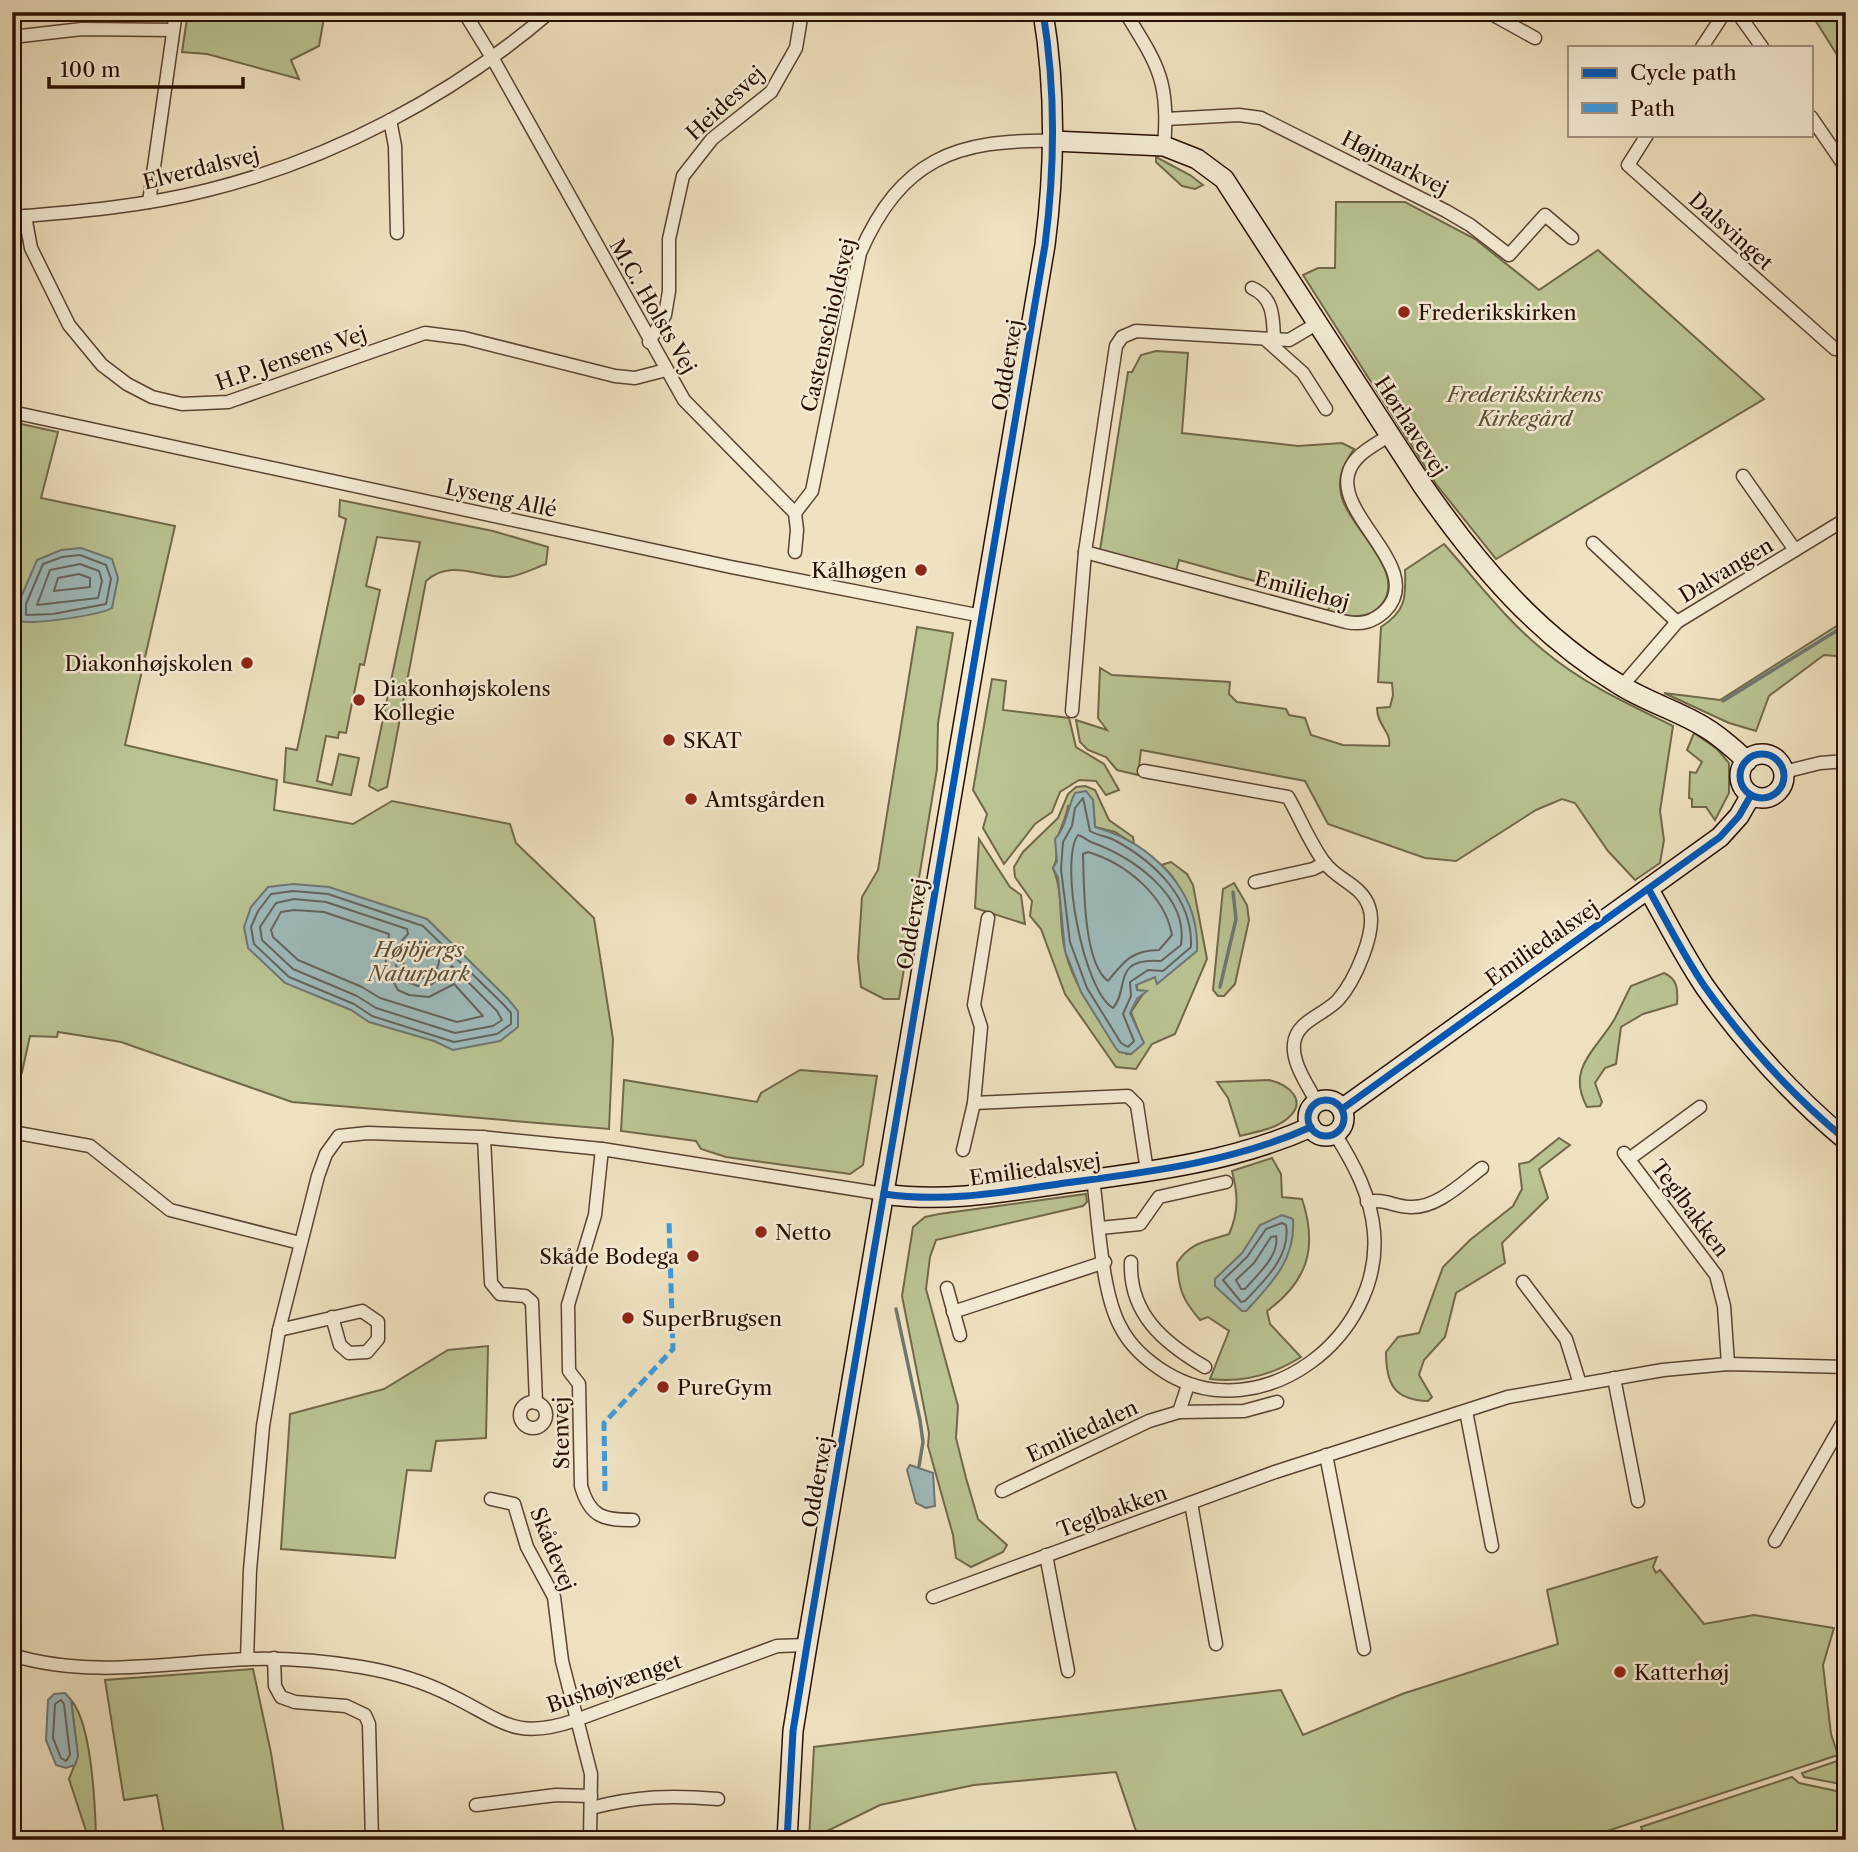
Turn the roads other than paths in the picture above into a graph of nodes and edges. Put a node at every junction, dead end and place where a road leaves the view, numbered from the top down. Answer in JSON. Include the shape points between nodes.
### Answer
{"nodes":[{"id":1,"x":176,"y":12,"type":"edge"},
{"id":2,"x":464,"y":12,"type":"edge"},
{"id":3,"x":550,"y":12,"type":"edge"},
{"id":4,"x":802,"y":12,"type":"edge"},
{"id":5,"x":1043,"y":12,"type":"edge"},
{"id":6,"x":1125,"y":12,"type":"edge"},
{"id":7,"x":1488,"y":12,"type":"edge"},
{"id":8,"x":1725,"y":12,"type":"edge"},
{"id":9,"x":1737,"y":12,"type":"edge"},
{"id":10,"x":173,"y":30,"type":"junction"},
{"id":11,"x":12,"y":37,"type":"edge"},
{"id":12,"x":1535,"y":38,"type":"dead end"},
{"id":13,"x":1703,"y":46,"type":"edge"},
{"id":14,"x":1761,"y":46,"type":"edge"},
{"id":15,"x":493,"y":59,"type":"junction"},
{"id":16,"x":1812,"y":118,"type":"edge"},
{"id":17,"x":1166,"y":119,"type":"junction"},
{"id":18,"x":390,"y":120,"type":"junction"},
{"id":19,"x":1646,"y":136,"type":"edge"},
{"id":20,"x":1053,"y":141,"type":"junction"},
{"id":21,"x":1164,"y":146,"type":"junction"},
{"id":22,"x":1846,"y":168,"type":"edge"},
{"id":23,"x":149,"y":202,"type":"junction"},
{"id":24,"x":19,"y":216,"type":"edge"},
{"id":25,"x":397,"y":233,"type":"dead end"},
{"id":26,"x":1572,"y":239,"type":"dead end"},
{"id":27,"x":1252,"y":288,"type":"dead end"},
{"id":28,"x":1318,"y":323,"type":"junction"},
{"id":29,"x":1269,"y":339,"type":"junction"},
{"id":30,"x":649,"y":342,"type":"junction"},
{"id":31,"x":1835,"y":349,"type":"dead end"},
{"id":32,"x":666,"y":370,"type":"junction"},
{"id":33,"x":1326,"y":409,"type":"dead end"},
{"id":34,"x":12,"y":412,"type":"edge"},
{"id":35,"x":1390,"y":435,"type":"junction"},
{"id":36,"x":1743,"y":476,"type":"dead end"},
{"id":37,"x":795,"y":513,"type":"junction"},
{"id":38,"x":1846,"y":519,"type":"edge"},
{"id":39,"x":1592,"y":543,"type":"dead end"},
{"id":40,"x":1795,"y":550,"type":"junction"},
{"id":41,"x":795,"y":552,"type":"dead end"},
{"id":42,"x":1085,"y":552,"type":"junction"},
{"id":43,"x":982,"y":616,"type":"junction"},
{"id":44,"x":1677,"y":622,"type":"junction"},
{"id":45,"x":1622,"y":686,"type":"junction"},
{"id":46,"x":1072,"y":711,"type":"dead end"},
{"id":47,"x":1747,"y":761,"type":"junction"},
{"id":48,"x":1846,"y":761,"type":"edge"},
{"id":49,"x":1144,"y":772,"type":"dead end"},
{"id":50,"x":1784,"y":772,"type":"junction"},
{"id":51,"x":1751,"y":795,"type":"junction"},
{"id":52,"x":1325,"y":863,"type":"junction"},
{"id":53,"x":1255,"y":882,"type":"dead end"},
{"id":54,"x":1649,"y":890,"type":"junction"},
{"id":55,"x":988,"y":918,"type":"dead end"},
{"id":56,"x":1317,"y":1102,"type":"junction"},
{"id":57,"x":974,"y":1103,"type":"junction"},
{"id":58,"x":1700,"y":1107,"type":"dead end"},
{"id":59,"x":1342,"y":1109,"type":"junction"},
{"id":60,"x":1311,"y":1127,"type":"junction"},
{"id":61,"x":12,"y":1132,"type":"edge"},
{"id":62,"x":1335,"y":1134,"type":"junction"},
{"id":63,"x":484,"y":1137,"type":"junction"},
{"id":64,"x":1846,"y":1140,"type":"edge"},
{"id":65,"x":602,"y":1149,"type":"junction"},
{"id":66,"x":963,"y":1150,"type":"dead end"},
{"id":67,"x":1482,"y":1168,"type":"dead end"},
{"id":68,"x":1147,"y":1171,"type":"junction"},
{"id":69,"x":1093,"y":1180,"type":"junction"},
{"id":70,"x":1226,"y":1182,"type":"dead end"},
{"id":71,"x":884,"y":1194,"type":"junction"},
{"id":72,"x":1367,"y":1202,"type":"junction"},
{"id":73,"x":1100,"y":1228,"type":"junction"},
{"id":74,"x":300,"y":1244,"type":"junction"},
{"id":75,"x":1105,"y":1262,"type":"junction"},
{"id":76,"x":1131,"y":1262,"type":"dead end"},
{"id":77,"x":1523,"y":1282,"type":"dead end"},
{"id":78,"x":947,"y":1288,"type":"dead end"},
{"id":79,"x":953,"y":1312,"type":"junction"},
{"id":80,"x":332,"y":1317,"type":"dead end"},
{"id":81,"x":1148,"y":1321,"type":"junction"},
{"id":82,"x":279,"y":1330,"type":"junction"},
{"id":83,"x":960,"y":1335,"type":"dead end"},
{"id":84,"x":1127,"y":1337,"type":"junction"},
{"id":85,"x":1728,"y":1364,"type":"junction"},
{"id":86,"x":1205,"y":1367,"type":"dead end"},
{"id":87,"x":1846,"y":1367,"type":"edge"},
{"id":88,"x":1614,"y":1378,"type":"junction"},
{"id":89,"x":1580,"y":1384,"type":"junction"},
{"id":90,"x":1188,"y":1385,"type":"junction"},
{"id":91,"x":1277,"y":1402,"type":"dead end"},
{"id":92,"x":536,"y":1403,"type":"dead end"},
{"id":93,"x":1465,"y":1411,"type":"junction"},
{"id":94,"x":1179,"y":1412,"type":"junction"},
{"id":95,"x":1846,"y":1417,"type":"edge"},
{"id":96,"x":1326,"y":1455,"type":"junction"},
{"id":97,"x":1002,"y":1491,"type":"dead end"},
{"id":98,"x":491,"y":1499,"type":"dead end"},
{"id":99,"x":1638,"y":1501,"type":"dead end"},
{"id":100,"x":1191,"y":1503,"type":"junction"},
{"id":101,"x":633,"y":1520,"type":"dead end"},
{"id":102,"x":1775,"y":1541,"type":"dead end"},
{"id":103,"x":1492,"y":1546,"type":"dead end"},
{"id":104,"x":1046,"y":1555,"type":"junction"},
{"id":105,"x":933,"y":1597,"type":"dead end"},
{"id":106,"x":1216,"y":1644,"type":"dead end"},
{"id":107,"x":807,"y":1645,"type":"junction"},
{"id":108,"x":1364,"y":1649,"type":"dead end"},
{"id":109,"x":12,"y":1655,"type":"edge"},
{"id":110,"x":274,"y":1658,"type":"junction"},
{"id":111,"x":247,"y":1659,"type":"junction"},
{"id":112,"x":1068,"y":1671,"type":"dead end"},
{"id":113,"x":576,"y":1720,"type":"junction"},
{"id":114,"x":718,"y":1799,"type":"dead end"},
{"id":115,"x":591,"y":1802,"type":"junction"},
{"id":116,"x":476,"y":1805,"type":"dead end"},
{"id":117,"x":372,"y":1840,"type":"edge"},
{"id":118,"x":590,"y":1840,"type":"edge"},
{"id":119,"x":787,"y":1840,"type":"edge"}],
"edges":[{"from":1,"to":10,"type":"street"},
{"from":2,"to":15,"type":"street","name":"M.C. Holsts Vej"},
{"from":3,"to":15,"type":"street","name":"Elverdalsvej"},
{"from":4,"to":30,"type":"street","name":"Heidesvej","via":[[796,48],[771,92],[712,139],[683,176],[669,239],[665,315]]},
{"from":5,"to":20,"type":"street","name":"Oddervej"},
{"from":6,"to":17,"type":"street","via":[[1161,76]]},
{"from":7,"to":12,"type":"street"},
{"from":8,"to":13,"type":"street"},
{"from":9,"to":14,"type":"street"},
{"from":10,"to":11,"type":"street","via":[[82,29]]},
{"from":10,"to":23,"type":"street"},
{"from":15,"to":18,"type":"street","name":"Elverdalsvej"},
{"from":15,"to":30,"type":"street","name":"M.C. Holsts Vej"},
{"from":16,"to":22,"type":"street"},
{"from":17,"to":21,"type":"street"},
{"from":17,"to":26,"type":"street","name":"Højmarkvej","via":[[1238,115],[1273,123],[1446,211],[1509,256],[1545,215]]},
{"from":18,"to":23,"type":"street","name":"Elverdalsvej","via":[[342,144],[247,180]]},
{"from":18,"to":25,"type":"street"},
{"from":19,"to":31,"type":"street","name":"Dalsvinget","via":[[1628,165]]},
{"from":20,"to":21,"type":"street","name":"Hørhavevej"},
{"from":20,"to":37,"type":"street","name":"Castenschioldsvej","via":[[1006,141],[957,150],[907,180],[888,201],[860,253],[811,491]]},
{"from":20,"to":43,"type":"street","name":"Oddervej","via":[[1045,245]]},
{"from":21,"to":28,"type":"street","name":"Hørhavevej","via":[[1197,159],[1224,178]]},
{"from":23,"to":24,"type":"street","name":"Elverdalsvej"},
{"from":24,"to":32,"type":"street","name":"H.P. Jensens Vej","via":[[69,325],[90,353],[139,391],[182,404],[228,402],[425,333],[443,333],[615,376],[635,378]]},
{"from":27,"to":29,"type":"street","via":[[1264,295],[1270,306]]},
{"from":28,"to":29,"type":"street","via":[[1289,340]]},
{"from":28,"to":35,"type":"street","name":"Hørhavevej"},
{"from":29,"to":33,"type":"street","via":[[1303,373]]},
{"from":29,"to":42,"type":"street","via":[[1136,331],[1122,337],[1116,346]]},
{"from":30,"to":32,"type":"street","name":"M.C. Holsts Vej"},
{"from":32,"to":37,"type":"street","name":"M.C. Holsts Vej","via":[[684,400]]},
{"from":34,"to":43,"type":"street","name":"Lyseng Allé","via":[[731,567]]},
{"from":35,"to":42,"type":"street","name":"Emiliehøj","via":[[1360,454],[1348,476],[1351,502],[1393,571],[1392,601],[1376,620],[1359,625],[1346,622]]},
{"from":35,"to":45,"type":"street","name":"Hørhavevej","via":[[1453,530],[1510,599],[1577,657]]},
{"from":36,"to":40,"type":"street","name":"Dalvangen"},
{"from":37,"to":41,"type":"street"},
{"from":38,"to":40,"type":"street","name":"Dalvangen"},
{"from":39,"to":44,"type":"street","name":"Dalvangen"},
{"from":40,"to":44,"type":"street","name":"Dalvangen"},
{"from":42,"to":46,"type":"street"},
{"from":43,"to":71,"type":"street","name":"Oddervej"},
{"from":44,"to":45,"type":"street","name":"Dalvangen"},
{"from":45,"to":47,"type":"street","name":"Hørhavevej","via":[[1703,726]]},
{"from":47,"to":50,"type":"street","via":[[1769,755]]},
{"from":47,"to":51,"type":"street","via":[[1741,779]]},
{"from":48,"to":50,"type":"street"},
{"from":49,"to":52,"type":"street","via":[[1288,797]]},
{"from":50,"to":51,"type":"street","via":[[1778,792],[1765,798]]},
{"from":51,"to":54,"type":"street","name":"Emiliedalsvej","via":[[1721,837]]},
{"from":52,"to":53,"type":"street"},
{"from":52,"to":56,"type":"street","via":[[1362,894],[1372,920],[1346,990],[1303,1025],[1294,1040],[1297,1064]]},
{"from":54,"to":59,"type":"street","name":"Emiliedalsvej"},
{"from":54,"to":64,"type":"street","via":[[1704,985],[1734,1025],[1801,1099]]},
{"from":55,"to":57,"type":"street","name":"Emiliedalsvej","via":[[974,1005],[981,1027]]},
{"from":56,"to":59,"type":"street","via":[[1333,1102]]},
{"from":56,"to":60,"type":"street","via":[[1310,1111]]},
{"from":57,"to":66,"type":"street","name":"Emiliedalsvej"},
{"from":57,"to":68,"type":"street","via":[[1128,1096],[1137,1105]]},
{"from":58,"to":85,"type":"street","name":"Teglbakken","via":[[1627,1156],[1716,1275],[1724,1306]]},
{"from":59,"to":62,"type":"street","via":[[1344,1120]]},
{"from":60,"to":62,"type":"street","via":[[1324,1136]]},
{"from":60,"to":68,"type":"street","name":"Emiliedalsvej","via":[[1250,1151]]},
{"from":61,"to":74,"type":"street","via":[[90,1146],[170,1210]]},
{"from":62,"to":72,"type":"street","via":[[1358,1173]]},
{"from":63,"to":65,"type":"street"},
{"from":63,"to":74,"type":"street","via":[[340,1136],[326,1154]]},
{"from":63,"to":92,"type":"street","name":"Stenvej","via":[[491,1283],[500,1294],[525,1296],[532,1302]]},
{"from":65,"to":71,"type":"street"},
{"from":65,"to":101,"type":"street","name":"Stenvej","via":[[595,1215],[568,1305],[569,1371],[579,1384],[584,1497],[600,1516]]},
{"from":67,"to":72,"type":"street","via":[[1429,1206],[1409,1208],[1379,1199]]},
{"from":68,"to":69,"type":"street","name":"Emiliedalsvej"},
{"from":69,"to":71,"type":"street","name":"Emiliedalsvej","via":[[941,1199]]},
{"from":69,"to":73,"type":"street"},
{"from":70,"to":73,"type":"street","via":[[1159,1197],[1140,1224]]},
{"from":71,"to":107,"type":"street","name":"Oddervej"},
{"from":72,"to":90,"type":"street","via":[[1374,1233],[1370,1274],[1356,1311],[1331,1346],[1298,1371],[1255,1387],[1223,1392]]},
{"from":73,"to":75,"type":"street"},
{"from":74,"to":82,"type":"street"},
{"from":75,"to":79,"type":"street"},
{"from":75,"to":84,"type":"street","via":[[1110,1304]]},
{"from":76,"to":81,"type":"street","via":[[1135,1296]]},
{"from":77,"to":89,"type":"street","via":[[1566,1339]]},
{"from":78,"to":79,"type":"street"},
{"from":79,"to":83,"type":"street"},
{"from":80,"to":82,"type":"street"},
{"from":81,"to":84,"type":"street"},
{"from":81,"to":86,"type":"street","via":[[1172,1347]]},
{"from":82,"to":111,"type":"street","via":[[255,1495]]},
{"from":84,"to":90,"type":"street","via":[[1157,1367]]},
{"from":85,"to":87,"type":"street","name":"Teglbakken"},
{"from":85,"to":88,"type":"street","name":"Teglbakken"},
{"from":88,"to":89,"type":"street","name":"Teglbakken"},
{"from":88,"to":99,"type":"street"},
{"from":89,"to":93,"type":"street","name":"Teglbakken","via":[[1508,1397]]},
{"from":90,"to":94,"type":"street"},
{"from":91,"to":94,"type":"street","name":"Emiliedalen","via":[[1244,1411]]},
{"from":93,"to":96,"type":"street","name":"Teglbakken"},
{"from":93,"to":103,"type":"street"},
{"from":94,"to":97,"type":"street","name":"Emiliedalen","via":[[1149,1421]]},
{"from":95,"to":102,"type":"street"},
{"from":96,"to":100,"type":"street","name":"Teglbakken"},
{"from":96,"to":108,"type":"street"},
{"from":98,"to":113,"type":"street","name":"Skådevej","via":[[514,1504],[527,1547],[554,1597]]},
{"from":100,"to":104,"type":"street","name":"Teglbakken"},
{"from":100,"to":106,"type":"street","name":"Teglbakken"},
{"from":104,"to":105,"type":"street","name":"Teglbakken"},
{"from":104,"to":112,"type":"street","name":"Teglbakken"},
{"from":107,"to":113,"type":"street","name":"Bushøjvænget","via":[[777,1646],[751,1654]]},
{"from":107,"to":119,"type":"street","name":"Oddervej","via":[[793,1731]]},
{"from":109,"to":111,"type":"street","name":"Bushøjvænget","via":[[54,1666],[100,1669]]},
{"from":110,"to":111,"type":"street","name":"Bushøjvænget"},
{"from":110,"to":113,"type":"street","name":"Bushøjvænget","via":[[328,1662],[393,1675],[451,1696],[510,1727],[554,1728]]},
{"from":110,"to":117,"type":"street","via":[[275,1686],[281,1697],[346,1706],[365,1715]]},
{"from":113,"to":115,"type":"street","name":"Skådevej","via":[[591,1774]]},
{"from":114,"to":115,"type":"street","via":[[668,1794]]},
{"from":115,"to":116,"type":"street","via":[[556,1795]]},
{"from":115,"to":118,"type":"street","name":"Skådevej"}]}
